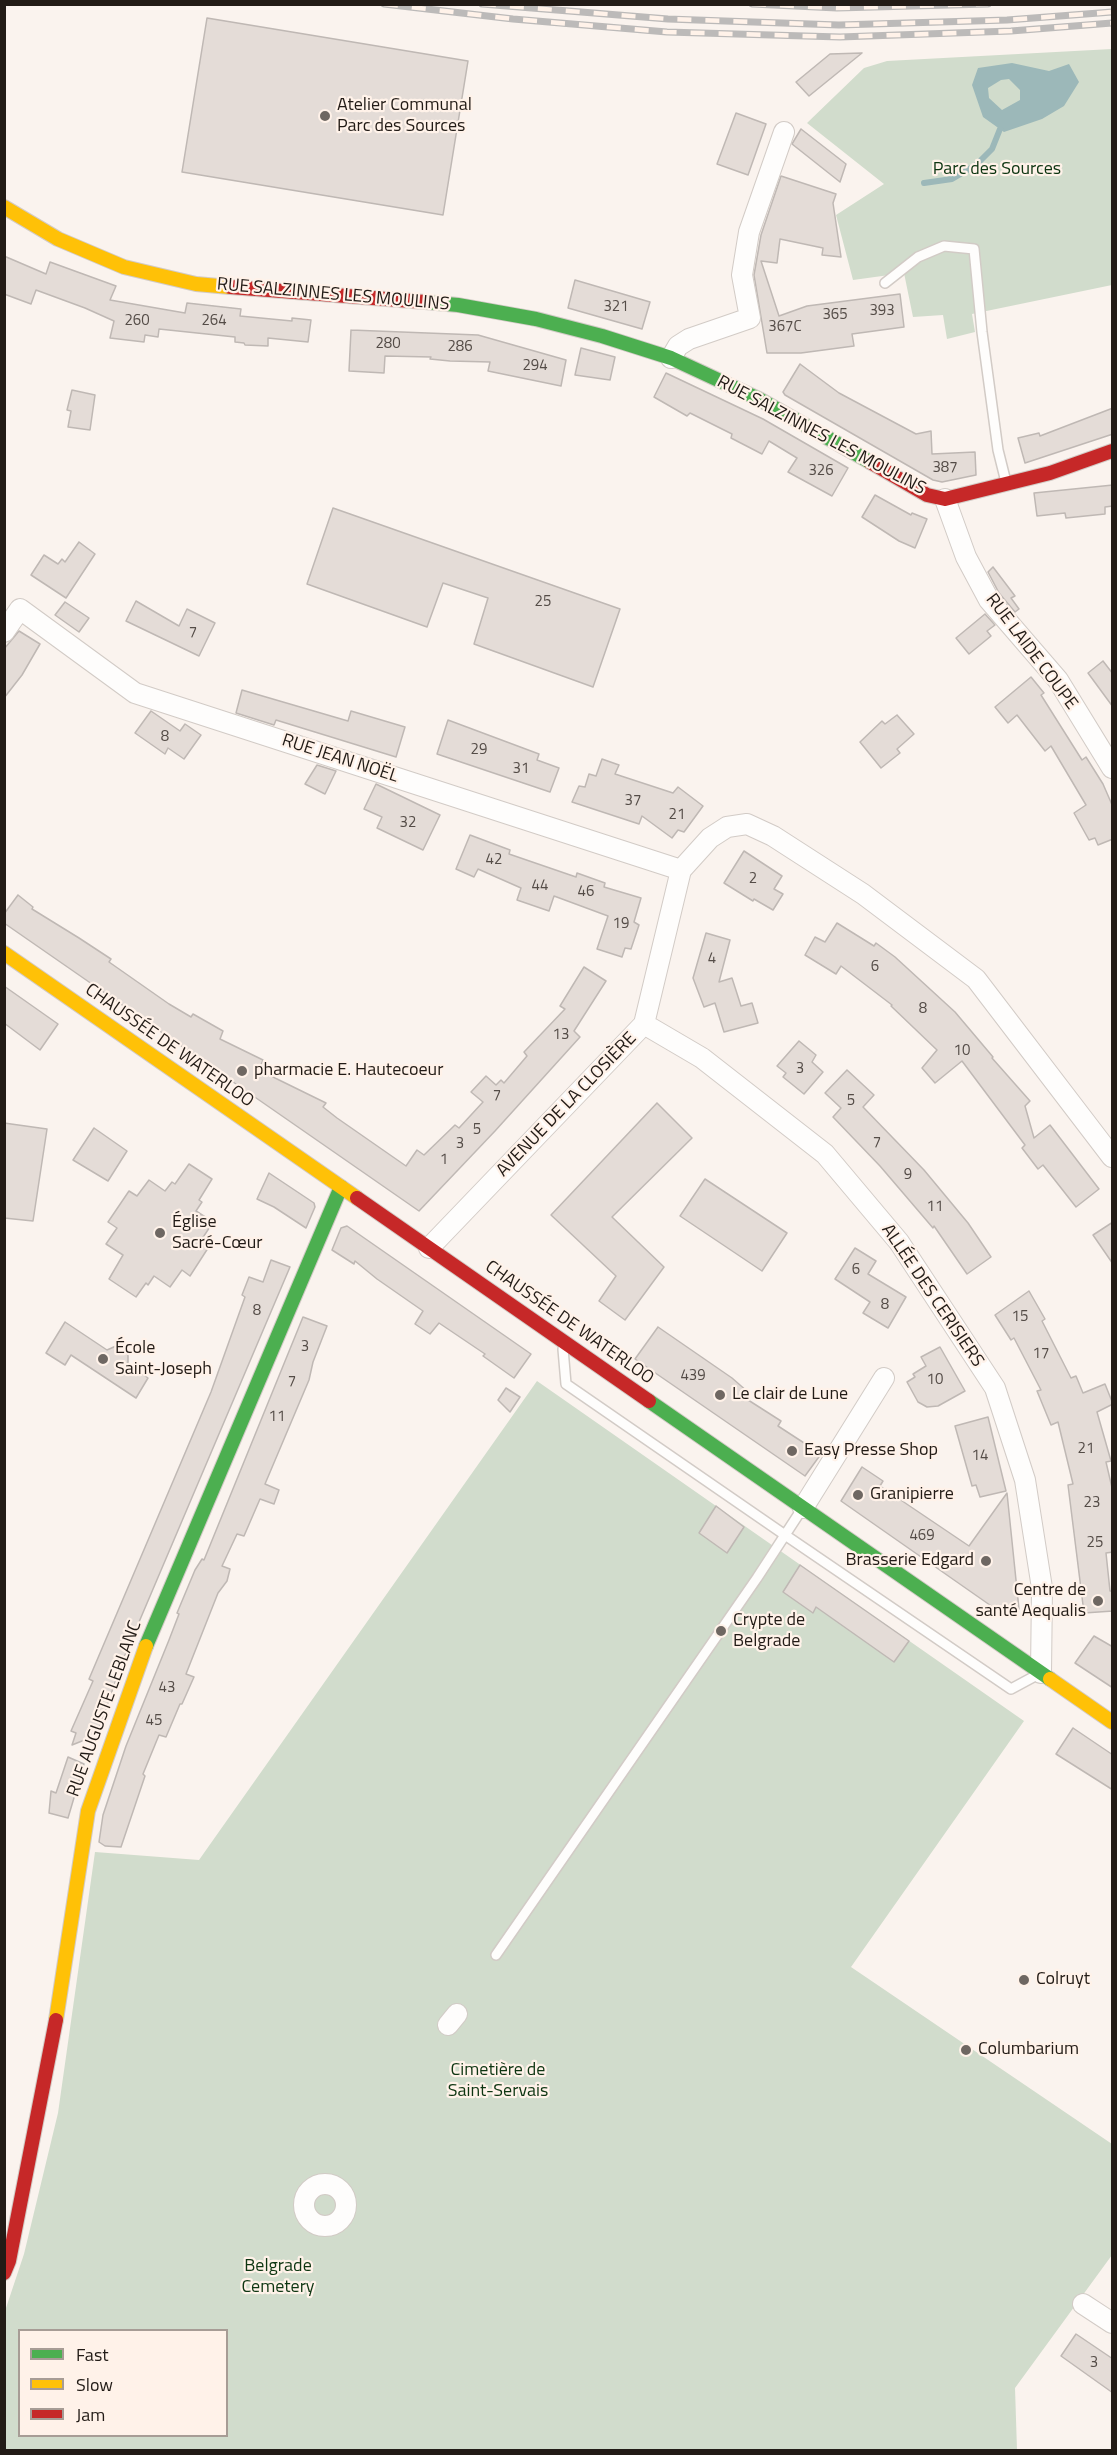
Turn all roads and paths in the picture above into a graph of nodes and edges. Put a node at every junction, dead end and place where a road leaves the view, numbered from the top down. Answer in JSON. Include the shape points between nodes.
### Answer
{"nodes":[{"id":1,"x":784,"y":132,"type":"dead end"},
{"id":2,"x":4,"y":207,"type":"edge"},
{"id":3,"x":885,"y":283,"type":"dead end"},
{"id":4,"x":671,"y":358,"type":"junction"},
{"id":5,"x":1113,"y":451,"type":"edge"},
{"id":6,"x":1006,"y":484,"type":"junction"},
{"id":7,"x":945,"y":499,"type":"junction"},
{"id":8,"x":4,"y":632,"type":"edge"},
{"id":9,"x":1113,"y":768,"type":"edge"},
{"id":10,"x":681,"y":870,"type":"junction"},
{"id":11,"x":4,"y":953,"type":"edge"},
{"id":12,"x":644,"y":1024,"type":"junction"},
{"id":13,"x":1113,"y":1157,"type":"edge"},
{"id":14,"x":341,"y":1187,"type":"junction"},
{"id":15,"x":429,"y":1248,"type":"junction"},
{"id":16,"x":563,"y":1341,"type":"junction"},
{"id":17,"x":884,"y":1378,"type":"dead end"},
{"id":18,"x":803,"y":1508,"type":"junction"},
{"id":19,"x":785,"y":1535,"type":"junction"},
{"id":20,"x":1041,"y":1673,"type":"junction"},
{"id":21,"x":1113,"y":1722,"type":"edge"},
{"id":22,"x":496,"y":1955,"type":"dead end"},
{"id":23,"x":4,"y":2273,"type":"edge"},
{"id":24,"x":1083,"y":2304,"type":"dead end"},
{"id":25,"x":1113,"y":2323,"type":"edge"}],
"edges":[{"from":1,"to":4,"type":"street","via":[[748,232],[742,275],[750,318],[689,339],[678,346]]},
{"from":2,"to":4,"type":"street","name":"RUE SALZINNES LES MOULINS","via":[[86,252],[160,277],[248,289],[458,305],[536,319]]},
{"from":3,"to":6,"type":"lane","via":[[918,257],[944,246],[974,249],[994,426]]},
{"from":4,"to":7,"type":"street","name":"RUE SALZINNES LES MOULINS","via":[[759,399],[910,487]]},
{"from":5,"to":6,"type":"street","name":"RUE SALZINNES LES MOULINS"},
{"from":6,"to":7,"type":"street","name":"RUE SALZINNES LES MOULINS"},
{"from":7,"to":9,"type":"street","name":"RUE LAIDE COUPE","via":[[966,557],[989,600],[1058,680]]},
{"from":8,"to":10,"type":"street","name":"RUE JEAN NOËL","via":[[20,609],[135,693]]},
{"from":10,"to":12,"type":"street","name":"AVENUE DE LA CLOSIÈRE"},
{"from":10,"to":13,"type":"street","via":[[710,838],[727,827],[747,824],[773,836],[863,894],[976,979]]},
{"from":11,"to":14,"type":"street","name":"CHAUSSÉE DE WATERLOO"},
{"from":12,"to":15,"type":"street","name":"AVENUE DE LA CLOSIÈRE"},
{"from":12,"to":20,"type":"street","name":"ALLÉE DES CERISIERS","via":[[702,1058],[825,1154],[899,1242],[995,1388],[1026,1491],[1042,1588]]},
{"from":14,"to":15,"type":"street","name":"CHAUSSÉE DE WATERLOO"},
{"from":14,"to":23,"type":"street","name":"RUE AUGUSTE LEBLANC","via":[[136,1668],[88,1811],[58,2012]]},
{"from":15,"to":16,"type":"street","name":"CHAUSSÉE DE WATERLOO"},
{"from":16,"to":18,"type":"street","name":"CHAUSSÉE DE WATERLOO"},
{"from":16,"to":19,"type":"lane","via":[[566,1384]]},
{"from":17,"to":18,"type":"street"},
{"from":18,"to":19,"type":"lane"},
{"from":18,"to":20,"type":"street","name":"CHAUSSÉE DE WATERLOO"},
{"from":19,"to":20,"type":"lane","via":[[1011,1689]]},
{"from":19,"to":22,"type":"lane"},
{"from":20,"to":21,"type":"street","name":"CHAUSSÉE DE WATERLOO"},
{"from":24,"to":25,"type":"street"}]}
